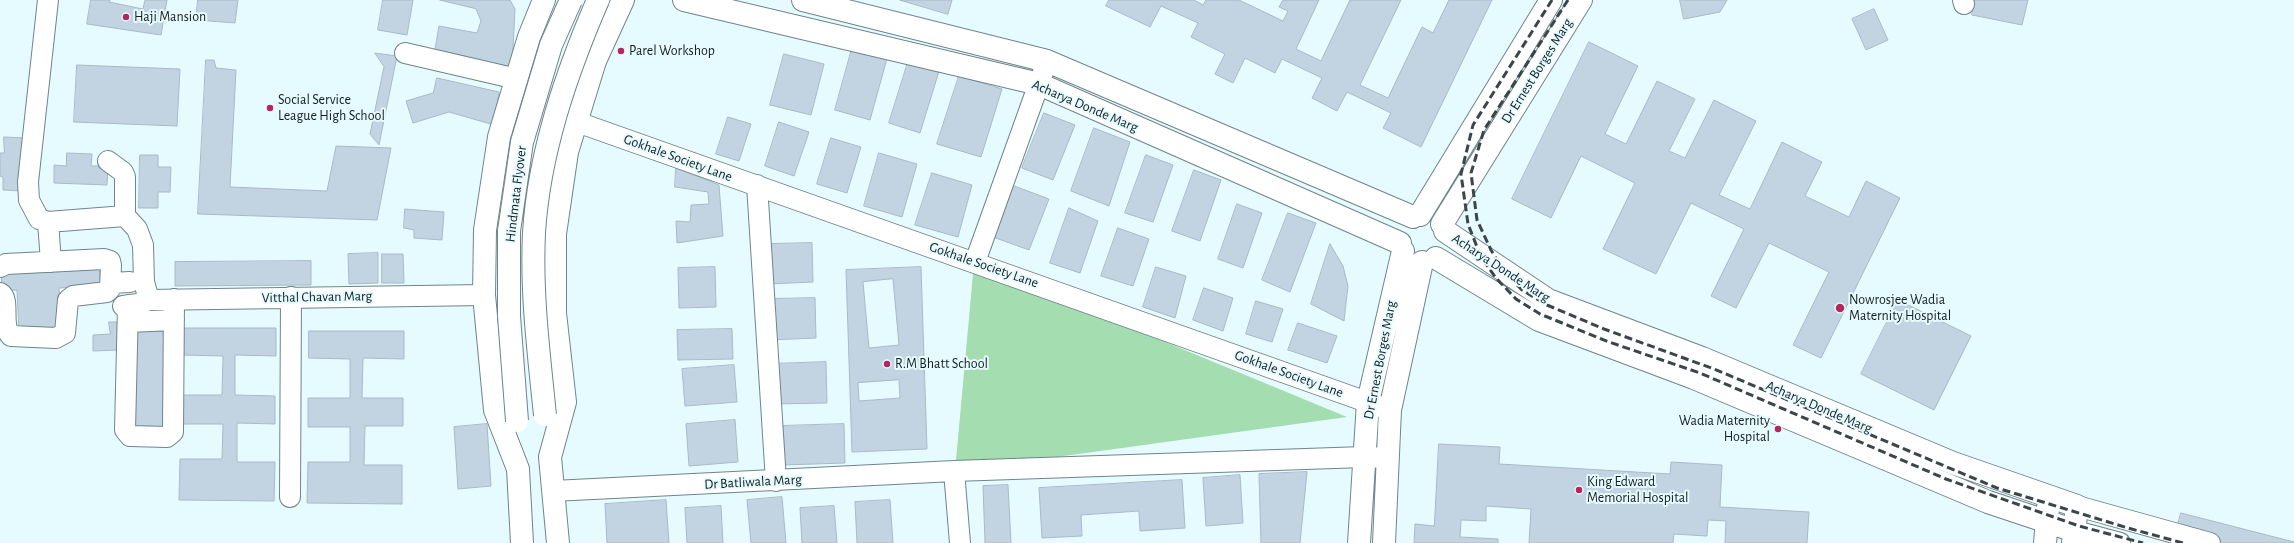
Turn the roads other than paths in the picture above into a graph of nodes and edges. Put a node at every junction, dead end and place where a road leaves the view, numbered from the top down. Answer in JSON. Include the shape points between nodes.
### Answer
{"nodes":[{"id":1,"x":48,"y":0,"type":"edge"},
{"id":2,"x":544,"y":0,"type":"edge"},
{"id":3,"x":571,"y":0,"type":"edge"},
{"id":4,"x":598,"y":0,"type":"edge"},
{"id":5,"x":623,"y":0,"type":"edge"},
{"id":6,"x":684,"y":0,"type":"edge"},
{"id":7,"x":803,"y":0,"type":"edge"},
{"id":8,"x":1551,"y":0,"type":"edge"},
{"id":9,"x":1581,"y":0,"type":"edge"},
{"id":10,"x":611,"y":28,"type":"junction"},
{"id":11,"x":405,"y":52,"type":"dead end"},
{"id":12,"x":1047,"y":62,"type":"junction"},
{"id":13,"x":517,"y":79,"type":"junction"},
{"id":14,"x":1039,"y":84,"type":"junction"},
{"id":15,"x":577,"y":122,"type":"junction"},
{"id":16,"x":108,"y":161,"type":"dead end"},
{"id":17,"x":757,"y":185,"type":"junction"},
{"id":18,"x":125,"y":216,"type":"junction"},
{"id":19,"x":1416,"y":216,"type":"junction"},
{"id":20,"x":48,"y":222,"type":"junction"},
{"id":21,"x":1443,"y":228,"type":"junction"},
{"id":22,"x":1402,"y":247,"type":"junction"},
{"id":23,"x":1429,"y":260,"type":"junction"},
{"id":24,"x":51,"y":262,"type":"junction"},
{"id":25,"x":975,"y":262,"type":"junction"},
{"id":26,"x":0,"y":267,"type":"edge"},
{"id":27,"x":134,"y":286,"type":"junction"},
{"id":28,"x":0,"y":293,"type":"edge"},
{"id":29,"x":484,"y":295,"type":"junction"},
{"id":30,"x":291,"y":297,"type":"junction"},
{"id":31,"x":174,"y":299,"type":"junction"},
{"id":32,"x":1548,"y":300,"type":"junction"},
{"id":33,"x":126,"y":311,"type":"junction"},
{"id":34,"x":174,"y":320,"type":"junction"},
{"id":35,"x":1539,"y":320,"type":"junction"},
{"id":36,"x":1744,"y":387,"type":"junction"},
{"id":37,"x":1368,"y":402,"type":"junction"},
{"id":38,"x":1390,"y":410,"type":"junction"},
{"id":39,"x":550,"y":457,"type":"junction"},
{"id":40,"x":1364,"y":457,"type":"junction"},
{"id":41,"x":1388,"y":458,"type":"junction"},
{"id":42,"x":518,"y":469,"type":"junction"},
{"id":43,"x":954,"y":471,"type":"junction"},
{"id":44,"x":776,"y":481,"type":"junction"},
{"id":45,"x":553,"y":491,"type":"junction"},
{"id":46,"x":290,"y":497,"type":"dead end"},
{"id":47,"x":2050,"y":497,"type":"junction"},
{"id":48,"x":2077,"y":506,"type":"junction"},
{"id":49,"x":2047,"y":521,"type":"junction"},
{"id":50,"x":2074,"y":537,"type":"edge"},
{"id":51,"x":522,"y":543,"type":"edge"},
{"id":52,"x":558,"y":543,"type":"edge"},
{"id":53,"x":960,"y":543,"type":"edge"},
{"id":54,"x":1359,"y":543,"type":"edge"},
{"id":55,"x":1384,"y":543,"type":"edge"},
{"id":56,"x":2045,"y":543,"type":"edge"},
{"id":57,"x":2120,"y":543,"type":"edge"},
{"id":58,"x":2210,"y":543,"type":"edge"}],
"edges":[{"from":1,"to":20,"type":"street","via":[[28,182],[30,200],[39,219]]},
{"from":2,"to":10,"type":"main road"},
{"from":2,"to":13,"type":"main road","via":[[529,37]]},
{"from":3,"to":42,"type":"main road","name":"Hindmata Flyover","bridge":true,"via":[[551,45],[522,142],[509,231],[509,316]]},
{"from":4,"to":39,"type":"main road","name":"Hindmata Flyover","bridge":true,"via":[[575,54],[547,148],[534,233],[534,314]]},
{"from":5,"to":10,"type":"main road"},
{"from":6,"to":14,"type":"main road","name":"Acharya Donde Marg"},
{"from":7,"to":12,"type":"main road","name":"Acharya Donde Marg"},
{"from":8,"to":19,"type":"main road","name":"Dr Ernest Borges Marg"},
{"from":9,"to":21,"type":"main road","name":"Dr Ernest Borges Marg"},
{"from":10,"to":15,"type":"main road","via":[[595,61]]},
{"from":11,"to":13,"type":"street"},
{"from":12,"to":14,"type":"street"},
{"from":12,"to":19,"type":"main road","name":"Acharya Donde Marg"},
{"from":13,"to":29,"type":"main road","via":[[499,137],[485,230]]},
{"from":14,"to":22,"type":"main road","name":"Acharya Donde Marg"},
{"from":14,"to":25,"type":"street"},
{"from":15,"to":17,"type":"street","name":"Gokhale Society Lane"},
{"from":15,"to":39,"type":"main road","via":[[567,152],[555,234],[555,313],[565,402]]},
{"from":16,"to":18,"type":"street","via":[[125,176]]},
{"from":17,"to":25,"type":"street","name":"Gokhale Society Lane"},
{"from":17,"to":44,"type":"street"},
{"from":18,"to":20,"type":"street"},
{"from":18,"to":27,"type":"street","via":[[137,229],[142,245]]},
{"from":19,"to":21,"type":"main road","via":[[1436,218]]},
{"from":19,"to":22,"type":"main road","via":[[1402,229]]},
{"from":20,"to":24,"type":"street"},
{"from":21,"to":23,"type":"main road","via":[[1445,246]]},
{"from":21,"to":32,"type":"main road","name":"Acharya Donde Marg"},
{"from":22,"to":23,"type":"main road","via":[[1408,256]]},
{"from":22,"to":37,"type":"main road","name":"Dr Ernest Borges Marg"},
{"from":23,"to":35,"type":"main road","name":"Acharya Donde Marg"},
{"from":23,"to":38,"type":"main road","name":"Dr Ernest Borges Marg"},
{"from":24,"to":26,"type":"street","via":[[6,264]]},
{"from":24,"to":27,"type":"street","via":[[104,259],[110,261]]},
{"from":25,"to":37,"type":"street","name":"Gokhale Society Lane"},
{"from":27,"to":28,"type":"street","via":[[74,296],[68,300],[65,332],[56,338],[11,336],[6,328],[4,298]]},
{"from":27,"to":31,"type":"street","name":"Vitthal Chavan Marg"},
{"from":27,"to":33,"type":"street","name":"Vitthal Chavan Marg","via":[[138,304]]},
{"from":29,"to":30,"type":"street","name":"Vitthal Chavan Marg"},
{"from":29,"to":42,"type":"main road","via":[[495,410]]},
{"from":30,"to":31,"type":"street","name":"Vitthal Chavan Marg"},
{"from":30,"to":46,"type":"street"},
{"from":31,"to":34,"type":"street"},
{"from":32,"to":35,"type":"main road"},
{"from":32,"to":36,"type":"main road","name":"Acharya Donde Marg","via":[[1702,358]]},
{"from":33,"to":34,"type":"street"},
{"from":33,"to":34,"type":"street","via":[[125,430],[130,436],[167,437],[173,432]]},
{"from":35,"to":36,"type":"main road","name":"Acharya Donde Marg","via":[[1694,378]]},
{"from":36,"to":47,"type":"main road","name":"Acharya Donde Marg"},
{"from":36,"to":49,"type":"main road","name":"Acharya Donde Marg","via":[[1988,502]]},
{"from":37,"to":38,"type":"street","name":"Gokhale Society Lane"},
{"from":37,"to":40,"type":"main road","name":"Dr Ernest Borges Marg"},
{"from":38,"to":41,"type":"main road","name":"Dr Ernest Borges Marg"},
{"from":39,"to":45,"type":"main road","name":"Hindmata Flyover"},
{"from":40,"to":41,"type":"street","name":"Dr Batliwala Marg"},
{"from":40,"to":43,"type":"street","name":"Dr Batliwala Marg"},
{"from":40,"to":54,"type":"main road","name":"Dr Ernest Borges Marg"},
{"from":41,"to":55,"type":"main road","name":"Dr Ernest Borges Marg"},
{"from":42,"to":51,"type":"main road","name":"Hindmata Flyover"},
{"from":43,"to":44,"type":"street","name":"Dr Batliwala Marg"},
{"from":43,"to":53,"type":"street"},
{"from":44,"to":45,"type":"street","name":"Dr Batliwala Marg"},
{"from":45,"to":52,"type":"main road","name":"Hindmata Flyover"},
{"from":47,"to":48,"type":"main road","name":"Acharya Donde Marg"},
{"from":47,"to":49,"type":"main road"},
{"from":48,"to":50,"type":"main road"},
{"from":48,"to":58,"type":"street","name":"Acharya Donde Marg"},
{"from":49,"to":50,"type":"main road","name":"Acharya Donde Marg"},
{"from":49,"to":56,"type":"main road"},
{"from":50,"to":57,"type":"street","name":"Acharya Donde Marg"}]}
